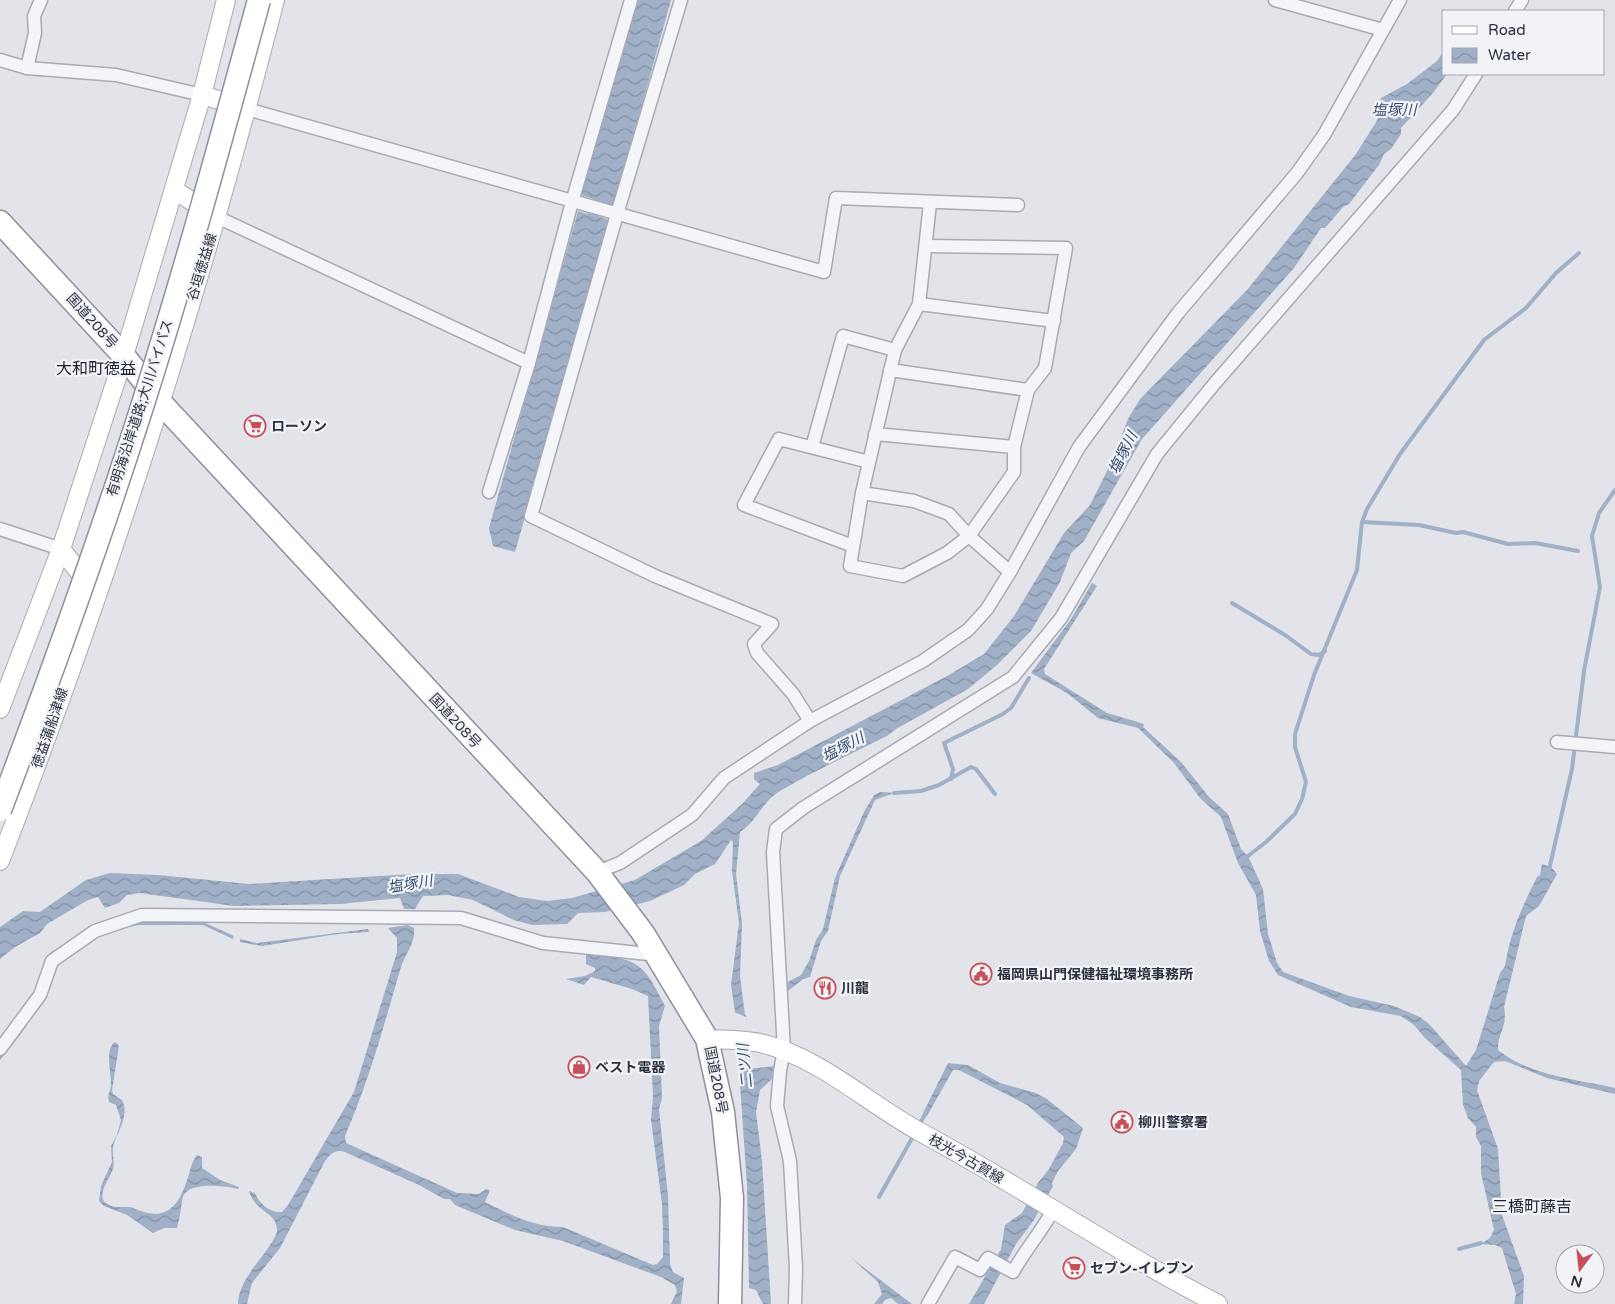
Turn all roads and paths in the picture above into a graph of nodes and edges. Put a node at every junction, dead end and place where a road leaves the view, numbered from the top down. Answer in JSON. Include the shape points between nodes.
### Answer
{"nodes":[{"id":1,"x":41,"y":0,"type":"edge"},
{"id":2,"x":226,"y":0,"type":"edge"},
{"id":3,"x":258,"y":0,"type":"edge"},
{"id":4,"x":275,"y":0,"type":"edge"},
{"id":5,"x":631,"y":0,"type":"edge"},
{"id":6,"x":681,"y":0,"type":"edge"},
{"id":7,"x":1276,"y":0,"type":"edge"},
{"id":8,"x":1400,"y":0,"type":"edge"},
{"id":9,"x":1383,"y":30,"type":"junction"},
{"id":10,"x":0,"y":60,"type":"edge"},
{"id":11,"x":27,"y":68,"type":"junction"},
{"id":12,"x":1475,"y":75,"type":"edge"},
{"id":13,"x":202,"y":95,"type":"junction"},
{"id":14,"x":247,"y":109,"type":"junction"},
{"id":15,"x":174,"y":190,"type":"junction"},
{"id":16,"x":572,"y":202,"type":"junction"},
{"id":17,"x":930,"y":203,"type":"junction"},
{"id":18,"x":1018,"y":204,"type":"dead end"},
{"id":19,"x":617,"y":214,"type":"junction"},
{"id":20,"x":217,"y":217,"type":"junction"},
{"id":21,"x":0,"y":222,"type":"edge"},
{"id":22,"x":926,"y":246,"type":"junction"},
{"id":23,"x":919,"y":304,"type":"junction"},
{"id":24,"x":1054,"y":321,"type":"junction"},
{"id":25,"x":895,"y":350,"type":"junction"},
{"id":26,"x":124,"y":356,"type":"junction"},
{"id":27,"x":530,"y":363,"type":"junction"},
{"id":28,"x":890,"y":370,"type":"junction"},
{"id":29,"x":1028,"y":390,"type":"junction"},
{"id":30,"x":161,"y":403,"type":"junction"},
{"id":31,"x":876,"y":434,"type":"junction"},
{"id":32,"x":812,"y":447,"type":"junction"},
{"id":33,"x":1014,"y":447,"type":"junction"},
{"id":34,"x":869,"y":462,"type":"junction"},
{"id":35,"x":488,"y":492,"type":"dead end"},
{"id":36,"x":862,"y":493,"type":"junction"},
{"id":37,"x":0,"y":529,"type":"edge"},
{"id":38,"x":969,"y":536,"type":"junction"},
{"id":39,"x":853,"y":546,"type":"junction"},
{"id":40,"x":62,"y":549,"type":"junction"},
{"id":41,"x":1010,"y":572,"type":"junction"},
{"id":42,"x":96,"y":593,"type":"junction"},
{"id":43,"x":0,"y":709,"type":"edge"},
{"id":44,"x":810,"y":721,"type":"junction"},
{"id":45,"x":1557,"y":742,"type":"dead end"},
{"id":46,"x":1615,"y":747,"type":"edge"},
{"id":47,"x":0,"y":810,"type":"edge"},
{"id":48,"x":0,"y":861,"type":"edge"},
{"id":49,"x":597,"y":872,"type":"junction"},
{"id":50,"x":658,"y":955,"type":"junction"},
{"id":51,"x":707,"y":1039,"type":"junction"},
{"id":52,"x":779,"y":1048,"type":"junction"},
{"id":53,"x":0,"y":1049,"type":"edge"},
{"id":54,"x":1049,"y":1207,"type":"junction"},
{"id":55,"x":730,"y":1304,"type":"edge"},
{"id":56,"x":795,"y":1304,"type":"edge"},
{"id":57,"x":928,"y":1304,"type":"edge"},
{"id":58,"x":1218,"y":1304,"type":"edge"}],
"edges":[{"from":1,"to":11,"type":"street","via":[[34,16],[35,33]]},
{"from":2,"to":13,"type":"main road"},
{"from":3,"to":47,"type":"highway","name":"有明海沿岸道路;大川バイパス","bridge":true,"via":[[210,182],[142,407],[94,552]]},
{"from":4,"to":14,"type":"main road","name":"谷垣徳益線"},
{"from":5,"to":16,"type":"street"},
{"from":6,"to":19,"type":"street"},
{"from":7,"to":9,"type":"street"},
{"from":8,"to":9,"type":"street"},
{"from":9,"to":41,"type":"street","via":[[1324,135],[1178,313],[1079,448]]},
{"from":10,"to":11,"type":"street"},
{"from":11,"to":13,"type":"street","via":[[116,74]]},
{"from":12,"to":52,"type":"street","via":[[1453,110],[1215,382],[1157,454],[1061,618],[1013,677],[803,808],[776,829],[773,852]]},
{"from":13,"to":14,"type":"main road"},
{"from":13,"to":15,"type":"main road"},
{"from":14,"to":16,"type":"street"},
{"from":14,"to":20,"type":"main road","name":"谷垣徳益線"},
{"from":15,"to":20,"type":"main road","name":"谷垣徳益線"},
{"from":15,"to":26,"type":"main road"},
{"from":16,"to":19,"type":"street"},
{"from":16,"to":27,"type":"street"},
{"from":17,"to":18,"type":"street"},
{"from":17,"to":19,"type":"street","via":[[836,198],[824,272]]},
{"from":17,"to":22,"type":"street"},
{"from":19,"to":44,"type":"street","via":[[531,516],[655,576],[772,624],[754,644],[757,653],[793,694]]},
{"from":20,"to":27,"type":"street"},
{"from":20,"to":30,"type":"main road","name":"谷垣徳益線"},
{"from":21,"to":26,"type":"highway","name":"国道208号"},
{"from":22,"to":23,"type":"street"},
{"from":22,"to":24,"type":"street","via":[[1066,248]]},
{"from":23,"to":24,"type":"street"},
{"from":23,"to":25,"type":"street"},
{"from":24,"to":29,"type":"street","via":[[1045,368]]},
{"from":25,"to":28,"type":"street"},
{"from":25,"to":32,"type":"street","via":[[843,336]]},
{"from":26,"to":30,"type":"highway","name":"国道208号"},
{"from":26,"to":40,"type":"main road"},
{"from":27,"to":35,"type":"street"},
{"from":28,"to":29,"type":"street"},
{"from":28,"to":31,"type":"street"},
{"from":29,"to":33,"type":"street"},
{"from":30,"to":42,"type":"main road","name":"徳益蒲船津線"},
{"from":30,"to":49,"type":"highway","name":"国道208号"},
{"from":31,"to":33,"type":"street"},
{"from":31,"to":34,"type":"street"},
{"from":32,"to":34,"type":"street"},
{"from":32,"to":39,"type":"street","via":[[779,439],[744,504]]},
{"from":33,"to":38,"type":"street","via":[[1014,472]]},
{"from":34,"to":36,"type":"street"},
{"from":36,"to":38,"type":"street","via":[[914,501],[950,514]]},
{"from":36,"to":39,"type":"street"},
{"from":37,"to":40,"type":"street"},
{"from":38,"to":39,"type":"street","via":[[947,553],[903,576],[850,566]]},
{"from":38,"to":41,"type":"street"},
{"from":40,"to":42,"type":"main road"},
{"from":40,"to":43,"type":"main road"},
{"from":41,"to":44,"type":"street","via":[[968,630],[923,661]]},
{"from":42,"to":48,"type":"main road","name":"徳益蒲船津線"},
{"from":44,"to":49,"type":"street","via":[[724,778],[692,815],[620,863]]},
{"from":45,"to":46,"type":"street"},
{"from":49,"to":50,"type":"highway","name":"国道208号"},
{"from":50,"to":51,"type":"highway","name":"国道208号"},
{"from":50,"to":53,"type":"street","via":[[543,943],[462,918],[142,916],[96,932],[52,961],[40,995]]},
{"from":51,"to":52,"type":"main road","name":"枝光今古賀線"},
{"from":51,"to":55,"type":"highway","name":"国道208号","via":[[723,1112],[732,1198]]},
{"from":52,"to":54,"type":"main road","name":"枝光今古賀線","via":[[852,1087],[918,1131]]},
{"from":52,"to":56,"type":"street","via":[[777,1106],[790,1161]]},
{"from":54,"to":57,"type":"street","via":[[1046,1223],[1027,1246],[1013,1272],[988,1258],[980,1270],[955,1257]]},
{"from":54,"to":58,"type":"main road","name":"枝光今古賀線"}]}
